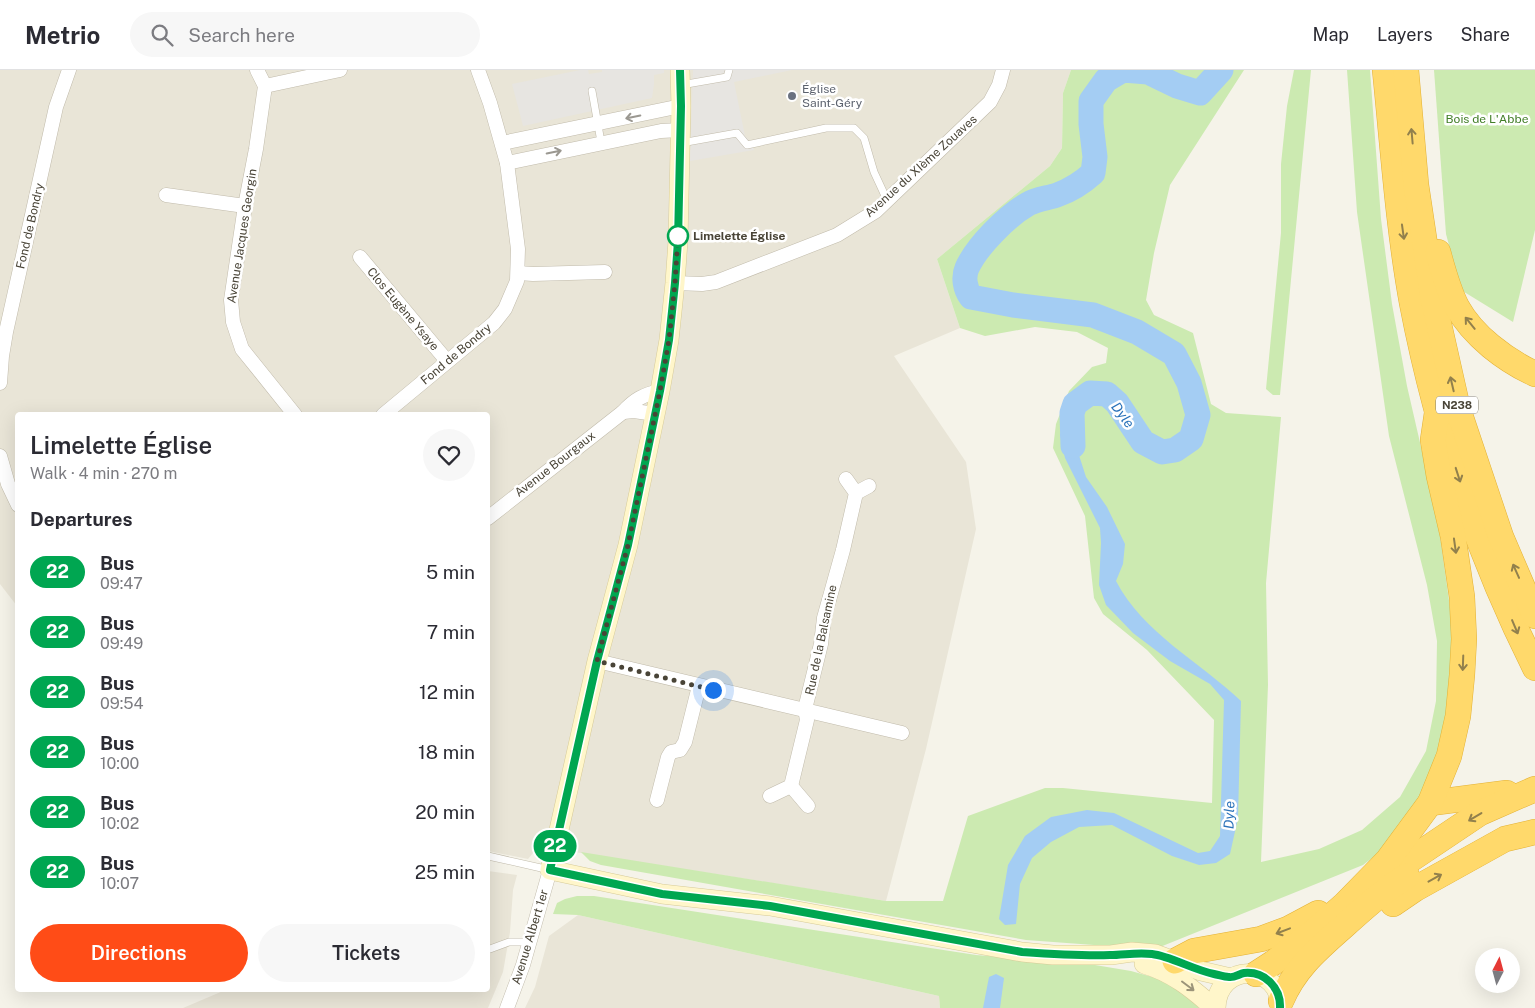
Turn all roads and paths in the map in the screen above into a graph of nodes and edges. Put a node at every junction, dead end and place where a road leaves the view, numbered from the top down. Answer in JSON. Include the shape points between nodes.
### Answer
{"nodes":[{"id":1,"x":69,"y":70,"type":"edge"},
{"id":2,"x":257,"y":70,"type":"edge"},
{"id":3,"x":340,"y":70,"type":"edge"},
{"id":4,"x":478,"y":70,"type":"edge"},
{"id":5,"x":728,"y":70,"type":"edge"},
{"id":6,"x":1002,"y":70,"type":"edge"},
{"id":7,"x":1385,"y":70,"type":"edge"},
{"id":8,"x":1406,"y":70,"type":"edge"},
{"id":9,"x":680,"y":77,"type":"edge"},
{"id":10,"x":265,"y":86,"type":"junction"},
{"id":11,"x":592,"y":91,"type":"dead end"},
{"id":12,"x":681,"y":106,"type":"junction"},
{"id":13,"x":597,"y":124,"type":"junction"},
{"id":14,"x":680,"y":137,"type":"junction"},
{"id":15,"x":602,"y":142,"type":"junction"},
{"id":16,"x":502,"y":143,"type":"junction"},
{"id":17,"x":507,"y":163,"type":"junction"},
{"id":18,"x":1416,"y":185,"type":"junction"},
{"id":19,"x":166,"y":195,"type":"dead end"},
{"id":20,"x":887,"y":200,"type":"junction"},
{"id":21,"x":245,"y":206,"type":"junction"},
{"id":22,"x":360,"y":258,"type":"dead end"},
{"id":23,"x":605,"y":272,"type":"dead end"},
{"id":24,"x":518,"y":273,"type":"junction"},
{"id":25,"x":675,"y":283,"type":"junction"},
{"id":26,"x":447,"y":362,"type":"junction"},
{"id":27,"x":1535,"y":374,"type":"edge"},
{"id":28,"x":0,"y":383,"type":"edge"},
{"id":29,"x":660,"y":391,"type":"junction"},
{"id":30,"x":292,"y":412,"type":"edge"},
{"id":31,"x":387,"y":412,"type":"edge"},
{"id":32,"x":623,"y":412,"type":"junction"},
{"id":33,"x":1437,"y":413,"type":"junction"},
{"id":34,"x":655,"y":414,"type":"junction"},
{"id":35,"x":0,"y":456,"type":"edge"},
{"id":36,"x":846,"y":479,"type":"dead end"},
{"id":37,"x":869,"y":486,"type":"dead end"},
{"id":38,"x":856,"y":493,"type":"junction"},
{"id":39,"x":15,"y":499,"type":"edge"},
{"id":40,"x":490,"y":516,"type":"edge"},
{"id":41,"x":1535,"y":616,"type":"edge"},
{"id":42,"x":597,"y":661,"type":"junction"},
{"id":43,"x":1535,"y":668,"type":"edge"},
{"id":44,"x":699,"y":686,"type":"junction"},
{"id":45,"x":806,"y":709,"type":"junction"},
{"id":46,"x":902,"y":733,"type":"dead end"},
{"id":47,"x":792,"y":786,"type":"junction"},
{"id":48,"x":1535,"y":790,"type":"edge"},
{"id":49,"x":770,"y":796,"type":"dead end"},
{"id":50,"x":657,"y":800,"type":"dead end"},
{"id":51,"x":1430,"y":803,"type":"junction"},
{"id":52,"x":1535,"y":803,"type":"edge"},
{"id":53,"x":808,"y":806,"type":"dead end"},
{"id":54,"x":1535,"y":832,"type":"edge"},
{"id":55,"x":490,"y":856,"type":"edge"},
{"id":56,"x":550,"y":870,"type":"junction"},
{"id":57,"x":1344,"y":904,"type":"junction"},
{"id":58,"x":1332,"y":936,"type":"junction"},
{"id":59,"x":530,"y":942,"type":"junction"},
{"id":60,"x":490,"y":949,"type":"edge"},
{"id":61,"x":1112,"y":955,"type":"junction"},
{"id":62,"x":1175,"y":961,"type":"junction"},
{"id":63,"x":1256,"y":974,"type":"junction"},
{"id":64,"x":1231,"y":978,"type":"junction"},
{"id":65,"x":1280,"y":1004,"type":"edge"},
{"id":66,"x":507,"y":1008,"type":"edge"},
{"id":67,"x":1215,"y":1008,"type":"edge"}],
"edges":[{"from":1,"to":28,"type":"street","name":"Fond de Bondry","via":[[56,107],[6,332]]},
{"from":2,"to":10,"type":"street"},
{"from":3,"to":10,"type":"street"},
{"from":4,"to":16,"type":"street","name":"Fond de Bondry"},
{"from":5,"to":9,"type":"lane","via":[[727,77]]},
{"from":6,"to":20,"type":"street","name":"Avenue du XIème Zouaves","via":[[990,102]]},
{"from":7,"to":33,"type":"highway","number":"N238","one_way":true,"via":[[1412,302]]},
{"from":18,"to":8,"type":"highway","number":"N238","one_way":true},
{"from":9,"to":12,"type":"main road","name":"Avenue Albert 1er"},
{"from":10,"to":21,"type":"street","name":"Avenue Jacques Georgin"},
{"from":11,"to":13,"type":"lane"},
{"from":12,"to":13,"type":"street","one_way":true},
{"from":12,"to":14,"type":"main road","name":"Avenue Albert 1er"},
{"from":13,"to":15,"type":"lane"},
{"from":13,"to":16,"type":"street"},
{"from":14,"to":15,"type":"street","via":[[661,130]]},
{"from":14,"to":20,"type":"lane","via":[[737,133],[746,145],[826,128],[854,128],[864,138]]},
{"from":14,"to":25,"type":"main road","name":"Avenue Albert 1er"},
{"from":17,"to":15,"type":"street","one_way":true},
{"from":16,"to":17,"type":"street","name":"Fond de Bondry"},
{"from":17,"to":24,"type":"street","name":"Fond de Bondry"},
{"from":27,"to":18,"type":"highway","one_way":true,"via":[[1495,350],[1457,306]]},
{"from":41,"to":18,"type":"highway","number":"N238","one_way":true,"via":[[1501,537],[1458,409],[1433,298]]},
{"from":19,"to":21,"type":"street"},
{"from":20,"to":25,"type":"street","name":"Avenue du XIème Zouaves","via":[[876,211],[837,235],[746,272],[716,282]]},
{"from":21,"to":30,"type":"street","name":"Avenue Jacques Georgin","via":[[231,300],[233,322],[249,360]]},
{"from":22,"to":26,"type":"street","name":"Clos Eugène Ysaye"},
{"from":23,"to":24,"type":"street"},
{"from":24,"to":26,"type":"street","name":"Fond de Bondry","via":[[505,309],[494,323]]},
{"from":25,"to":29,"type":"main road","name":"Avenue Albert 1er"},
{"from":26,"to":31,"type":"street","name":"Fond de Bondry"},
{"from":29,"to":32,"type":"street","name":"Avenue Bourgaux","via":[[641,397]]},
{"from":29,"to":34,"type":"main road","name":"Avenue Albert 1er"},
{"from":32,"to":34,"type":"street"},
{"from":32,"to":40,"type":"street","name":"Avenue Bourgaux"},
{"from":33,"to":43,"type":"highway","number":"N238","one_way":true,"via":[[1480,541]]},
{"from":33,"to":51,"type":"highway","one_way":true,"via":[[1433,440],[1453,536],[1462,596],[1464,639],[1458,716],[1449,756]]},
{"from":34,"to":42,"type":"main road","name":"Avenue Albert 1er","via":[[628,545]]},
{"from":35,"to":39,"type":"street"},
{"from":36,"to":38,"type":"street"},
{"from":37,"to":38,"type":"street"},
{"from":38,"to":45,"type":"street","name":"Rue de la Balsamine","via":[[824,618]]},
{"from":42,"to":44,"type":"street"},
{"from":42,"to":56,"type":"main road","name":"Avenue Albert 1er"},
{"from":44,"to":45,"type":"street"},
{"from":44,"to":50,"type":"street","via":[[685,742],[680,750],[671,752],[668,757]]},
{"from":45,"to":46,"type":"street"},
{"from":45,"to":47,"type":"street","name":"Rue de la Balsamine","via":[[807,720]]},
{"from":47,"to":49,"type":"street"},
{"from":47,"to":53,"type":"street"},
{"from":48,"to":51,"type":"highway"},
{"from":48,"to":57,"type":"highway","one_way":true,"via":[[1480,813]]},
{"from":51,"to":57,"type":"highway","via":[[1388,860]]},
{"from":52,"to":58,"type":"highway","via":[[1395,883]]},
{"from":58,"to":54,"type":"highway","one_way":true,"via":[[1352,931],[1415,889],[1505,839]]},
{"from":55,"to":56,"type":"lane"},
{"from":56,"to":59,"type":"street","name":"Avenue Albert 1er"},
{"from":56,"to":61,"type":"main road","via":[[662,894],[770,906],[1022,952]]},
{"from":57,"to":62,"type":"highway","one_way":true,"via":[[1261,939],[1194,951]]},
{"from":57,"to":63,"type":"highway","via":[[1312,933]]},
{"from":58,"to":65,"type":"highway","via":[[1305,961],[1288,984]]},
{"from":59,"to":60,"type":"lane","via":[[509,942]]},
{"from":59,"to":66,"type":"street","name":"Avenue Albert 1er"},
{"from":61,"to":62,"type":"main road","via":[[1132,952],[1155,954]]},
{"from":61,"to":67,"type":"main road","one_way":true,"via":[[1171,974]]},
{"from":62,"to":64,"type":"main road"},
{"from":63,"to":64,"type":"main road","via":[[1244,973]]},
{"from":63,"to":65,"type":"main road","via":[[1276,989]]},
{"from":64,"to":67,"type":"main road","via":[[1219,991]]}]}
